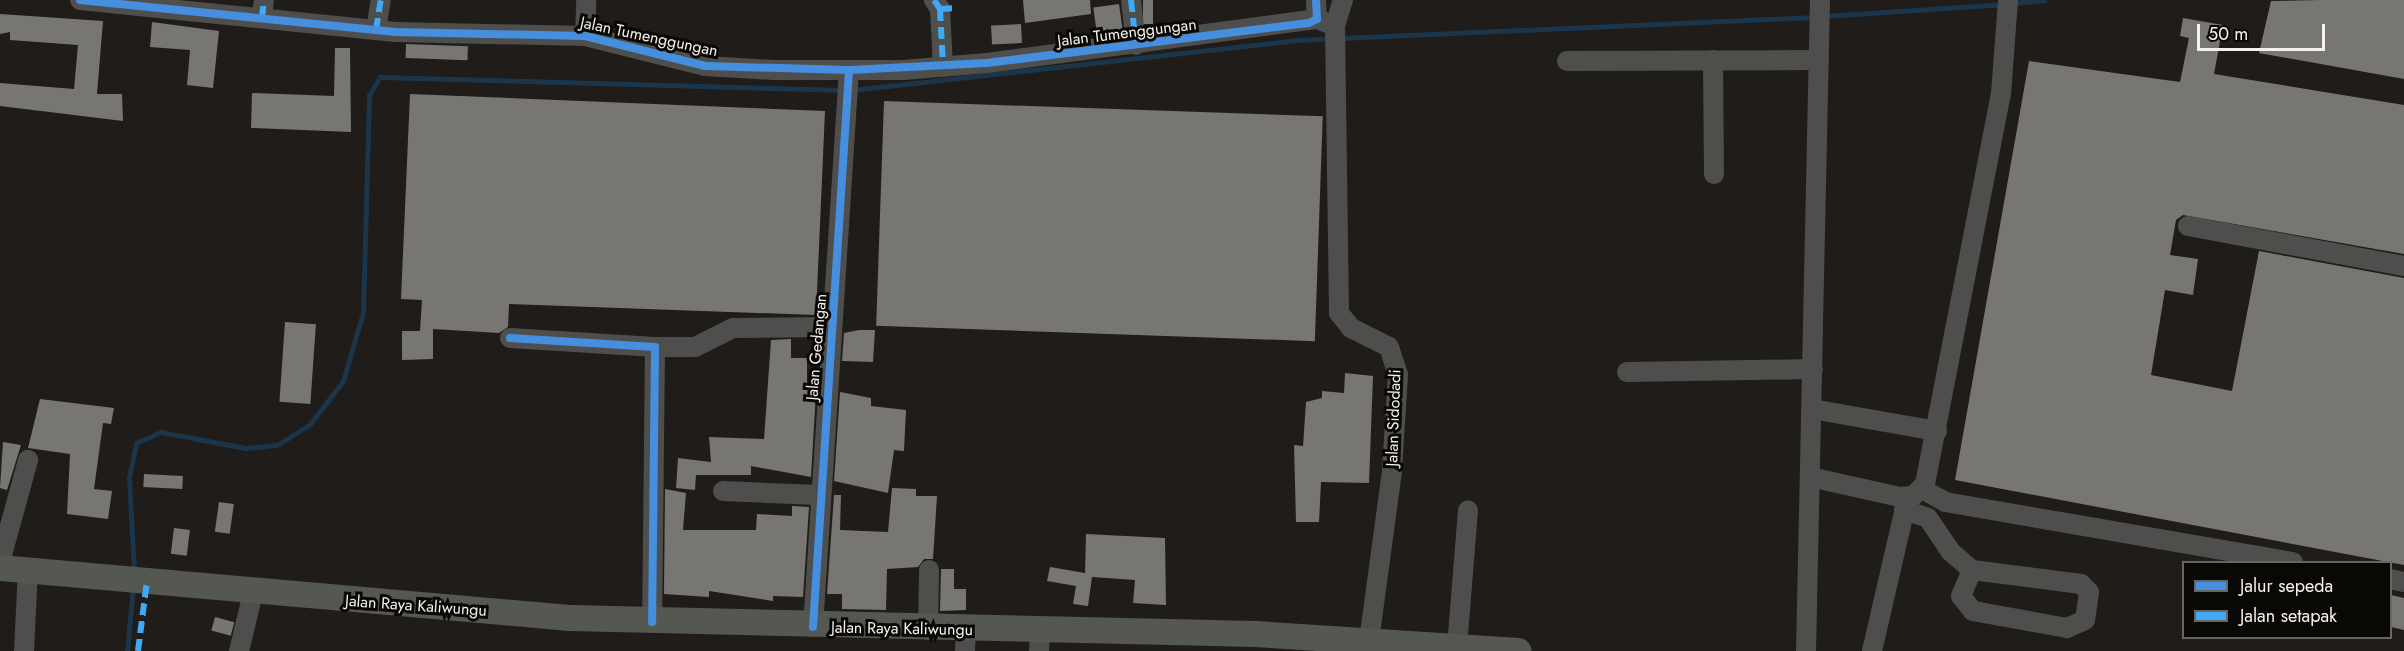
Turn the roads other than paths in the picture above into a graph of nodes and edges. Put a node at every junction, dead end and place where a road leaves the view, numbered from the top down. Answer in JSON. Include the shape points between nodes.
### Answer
{"nodes":[{"id":1,"x":80,"y":0,"type":"edge"},
{"id":2,"x":381,"y":0,"type":"edge"},
{"id":3,"x":586,"y":0,"type":"edge"},
{"id":4,"x":1131,"y":0,"type":"edge"},
{"id":5,"x":1343,"y":0,"type":"edge"},
{"id":6,"x":1820,"y":1,"type":"edge"},
{"id":7,"x":944,"y":6,"type":"edge"},
{"id":8,"x":2008,"y":7,"type":"edge"},
{"id":9,"x":263,"y":9,"type":"edge"},
{"id":10,"x":1328,"y":24,"type":"edge"},
{"id":11,"x":376,"y":30,"type":"junction"},
{"id":12,"x":585,"y":36,"type":"junction"},
{"id":13,"x":1136,"y":45,"type":"junction"},
{"id":14,"x":1713,"y":60,"type":"junction"},
{"id":15,"x":1819,"y":60,"type":"junction"},
{"id":16,"x":1566,"y":61,"type":"dead end"},
{"id":17,"x":943,"y":67,"type":"junction"},
{"id":18,"x":849,"y":75,"type":"junction"},
{"id":19,"x":1714,"y":174,"type":"dead end"},
{"id":20,"x":2188,"y":226,"type":"dead end"},
{"id":21,"x":2404,"y":266,"type":"edge"},
{"id":22,"x":832,"y":327,"type":"junction"},
{"id":23,"x":510,"y":338,"type":"dead end"},
{"id":24,"x":655,"y":347,"type":"junction"},
{"id":25,"x":1813,"y":369,"type":"junction"},
{"id":26,"x":1627,"y":372,"type":"dead end"},
{"id":27,"x":1812,"y":409,"type":"junction"},
{"id":28,"x":1937,"y":430,"type":"junction"},
{"id":29,"x":28,"y":460,"type":"dead end"},
{"id":30,"x":1810,"y":477,"type":"junction"},
{"id":31,"x":723,"y":491,"type":"dead end"},
{"id":32,"x":818,"y":495,"type":"junction"},
{"id":33,"x":1911,"y":498,"type":"junction"},
{"id":34,"x":1468,"y":510,"type":"dead end"},
{"id":35,"x":2287,"y":561,"type":"edge"},
{"id":36,"x":0,"y":562,"type":"edge"},
{"id":37,"x":0,"y":568,"type":"edge"},
{"id":38,"x":28,"y":570,"type":"junction"},
{"id":39,"x":929,"y":570,"type":"dead end"},
{"id":40,"x":1972,"y":570,"type":"junction"},
{"id":41,"x":253,"y":593,"type":"junction"},
{"id":42,"x":652,"y":622,"type":"junction"},
{"id":43,"x":813,"y":627,"type":"junction"},
{"id":44,"x":928,"y":630,"type":"junction"},
{"id":45,"x":966,"y":641,"type":"edge"},
{"id":46,"x":1039,"y":641,"type":"edge"},
{"id":47,"x":1369,"y":641,"type":"junction"},
{"id":48,"x":1316,"y":644,"type":"edge"},
{"id":49,"x":1457,"y":647,"type":"junction"},
{"id":50,"x":24,"y":651,"type":"edge"},
{"id":51,"x":238,"y":651,"type":"edge"},
{"id":52,"x":1518,"y":651,"type":"edge"},
{"id":53,"x":1806,"y":651,"type":"edge"},
{"id":54,"x":1872,"y":651,"type":"edge"}],
"edges":[{"from":1,"to":9,"type":"street","name":"Jalan Tumenggungan"},
{"from":2,"to":11,"type":"street"},
{"from":3,"to":12,"type":"street"},
{"from":4,"to":13,"type":"street"},
{"from":5,"to":10,"type":"street","name":"Jalan Sidodadi"},
{"from":6,"to":15,"type":"street"},
{"from":7,"to":17,"type":"street"},
{"from":8,"to":28,"type":"street","via":[[2001,94]]},
{"from":9,"to":11,"type":"street","name":"Jalan Tumenggungan"},
{"from":10,"to":13,"type":"street","name":"Jalan Tumenggungan"},
{"from":10,"to":47,"type":"street","name":"Jalan Sidodadi","via":[[1339,313],[1351,328],[1389,347],[1398,375],[1392,471]]},
{"from":11,"to":12,"type":"street","name":"Jalan Tumenggungan"},
{"from":12,"to":18,"type":"street","name":"Jalan Tumenggungan","via":[[705,66]]},
{"from":13,"to":17,"type":"street","name":"Jalan Tumenggungan"},
{"from":14,"to":15,"type":"street"},
{"from":14,"to":16,"type":"street"},
{"from":14,"to":19,"type":"street"},
{"from":15,"to":25,"type":"street"},
{"from":17,"to":18,"type":"street","name":"Jalan Tumenggungan"},
{"from":18,"to":22,"type":"street","name":"Jalan Gedangan","via":[[850,105]]},
{"from":20,"to":21,"type":"street"},
{"from":22,"to":24,"type":"street","via":[[733,328],[695,348]]},
{"from":22,"to":32,"type":"street","name":"Jalan Gedangan"},
{"from":23,"to":24,"type":"street"},
{"from":24,"to":42,"type":"street"},
{"from":25,"to":26,"type":"street"},
{"from":25,"to":27,"type":"street"},
{"from":27,"to":28,"type":"street"},
{"from":27,"to":30,"type":"street"},
{"from":28,"to":33,"type":"street"},
{"from":29,"to":36,"type":"street"},
{"from":30,"to":33,"type":"street"},
{"from":30,"to":53,"type":"street"},
{"from":31,"to":32,"type":"street"},
{"from":32,"to":43,"type":"street","name":"Jalan Gedangan"},
{"from":33,"to":35,"type":"street"},
{"from":33,"to":40,"type":"street","via":[[1950,551]]},
{"from":33,"to":54,"type":"street"},
{"from":34,"to":49,"type":"street"},
{"from":37,"to":38,"type":"main road","name":"Jalan Raya Kaliwungu"},
{"from":38,"to":41,"type":"main road","name":"Jalan Raya Kaliwungu"},
{"from":38,"to":50,"type":"street"},
{"from":39,"to":44,"type":"street"},
{"from":40,"to":40,"type":"street","via":[[2081,584],[2089,592],[2085,620],[2067,628],[1973,611],[1961,596]]},
{"from":41,"to":42,"type":"main road","name":"Jalan Raya Kaliwungu"},
{"from":41,"to":51,"type":"street"},
{"from":42,"to":43,"type":"main road","name":"Jalan Raya Kaliwungu"},
{"from":43,"to":44,"type":"main road","name":"Jalan Raya Kaliwungu"},
{"from":44,"to":45,"type":"main road","name":"Jalan Raya Kaliwungu"},
{"from":45,"to":46,"type":"main road","name":"Jalan Raya Kaliwungu"},
{"from":46,"to":48,"type":"main road","name":"Jalan Raya Kaliwungu"},
{"from":47,"to":48,"type":"main road","name":"Jalan Raya Kaliwungu"},
{"from":47,"to":49,"type":"main road","name":"Jalan Raya Kaliwungu"},
{"from":49,"to":52,"type":"main road","name":"Jalan Raya Kaliwungu"}]}
